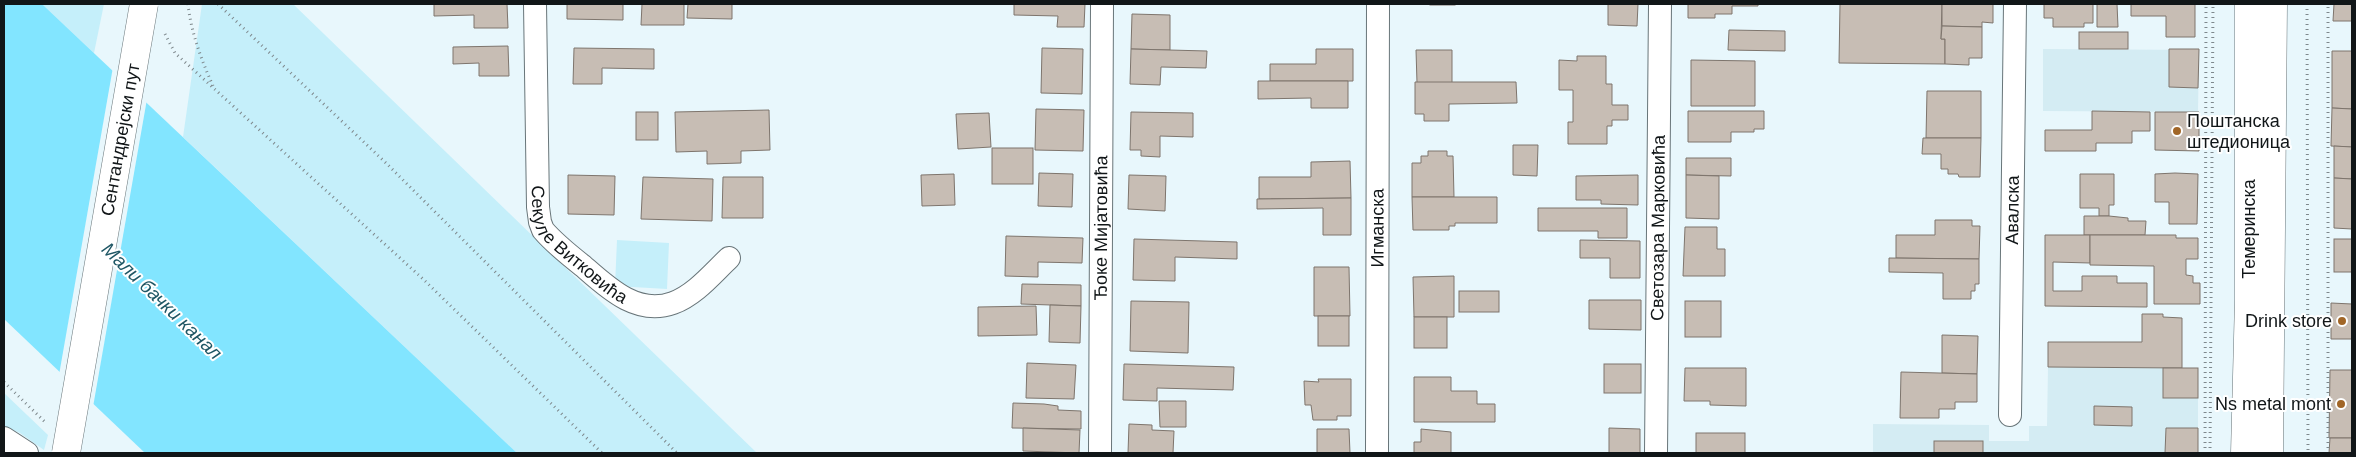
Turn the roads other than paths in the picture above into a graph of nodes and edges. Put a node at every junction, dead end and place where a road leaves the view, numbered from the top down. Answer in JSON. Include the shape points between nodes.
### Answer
{"nodes":[{"id":1,"x":144,"y":4,"type":"edge"},
{"id":2,"x":535,"y":4,"type":"edge"},
{"id":3,"x":1102,"y":4,"type":"edge"},
{"id":4,"x":1378,"y":4,"type":"edge"},
{"id":5,"x":1660,"y":4,"type":"edge"},
{"id":6,"x":2014,"y":4,"type":"edge"},
{"id":7,"x":2248,"y":4,"type":"edge"},
{"id":8,"x":2273,"y":4,"type":"edge"},
{"id":9,"x":729,"y":258,"type":"dead end"},
{"id":10,"x":2010,"y":415,"type":"dead end"},
{"id":11,"x":4,"y":438,"type":"edge"},
{"id":12,"x":27,"y":453,"type":"edge"},
{"id":13,"x":66,"y":453,"type":"edge"},
{"id":14,"x":1100,"y":453,"type":"edge"},
{"id":15,"x":1377,"y":453,"type":"edge"},
{"id":16,"x":1656,"y":453,"type":"edge"},
{"id":17,"x":2245,"y":453,"type":"edge"},
{"id":18,"x":2269,"y":453,"type":"edge"}],
"edges":[{"from":1,"to":13,"type":"main road","name":"Сентандрејски пут","bridge":true},
{"from":2,"to":9,"type":"street","name":"Секуле Витковића","via":[[538,207],[543,230],[610,290],[643,305],[672,303],[689,295]]},
{"from":3,"to":14,"type":"street","name":"Ђоке Мијатовића"},
{"from":4,"to":15,"type":"street","name":"Игманска"},
{"from":5,"to":16,"type":"street","name":"Светозара Марковића"},
{"from":6,"to":10,"type":"street","name":"Авалска"},
{"from":7,"to":17,"type":"main road","name":"Темеринска","via":[[2249,300]]},
{"from":8,"to":18,"type":"main road","name":"Темеринска"},
{"from":11,"to":12,"type":"street"}]}
